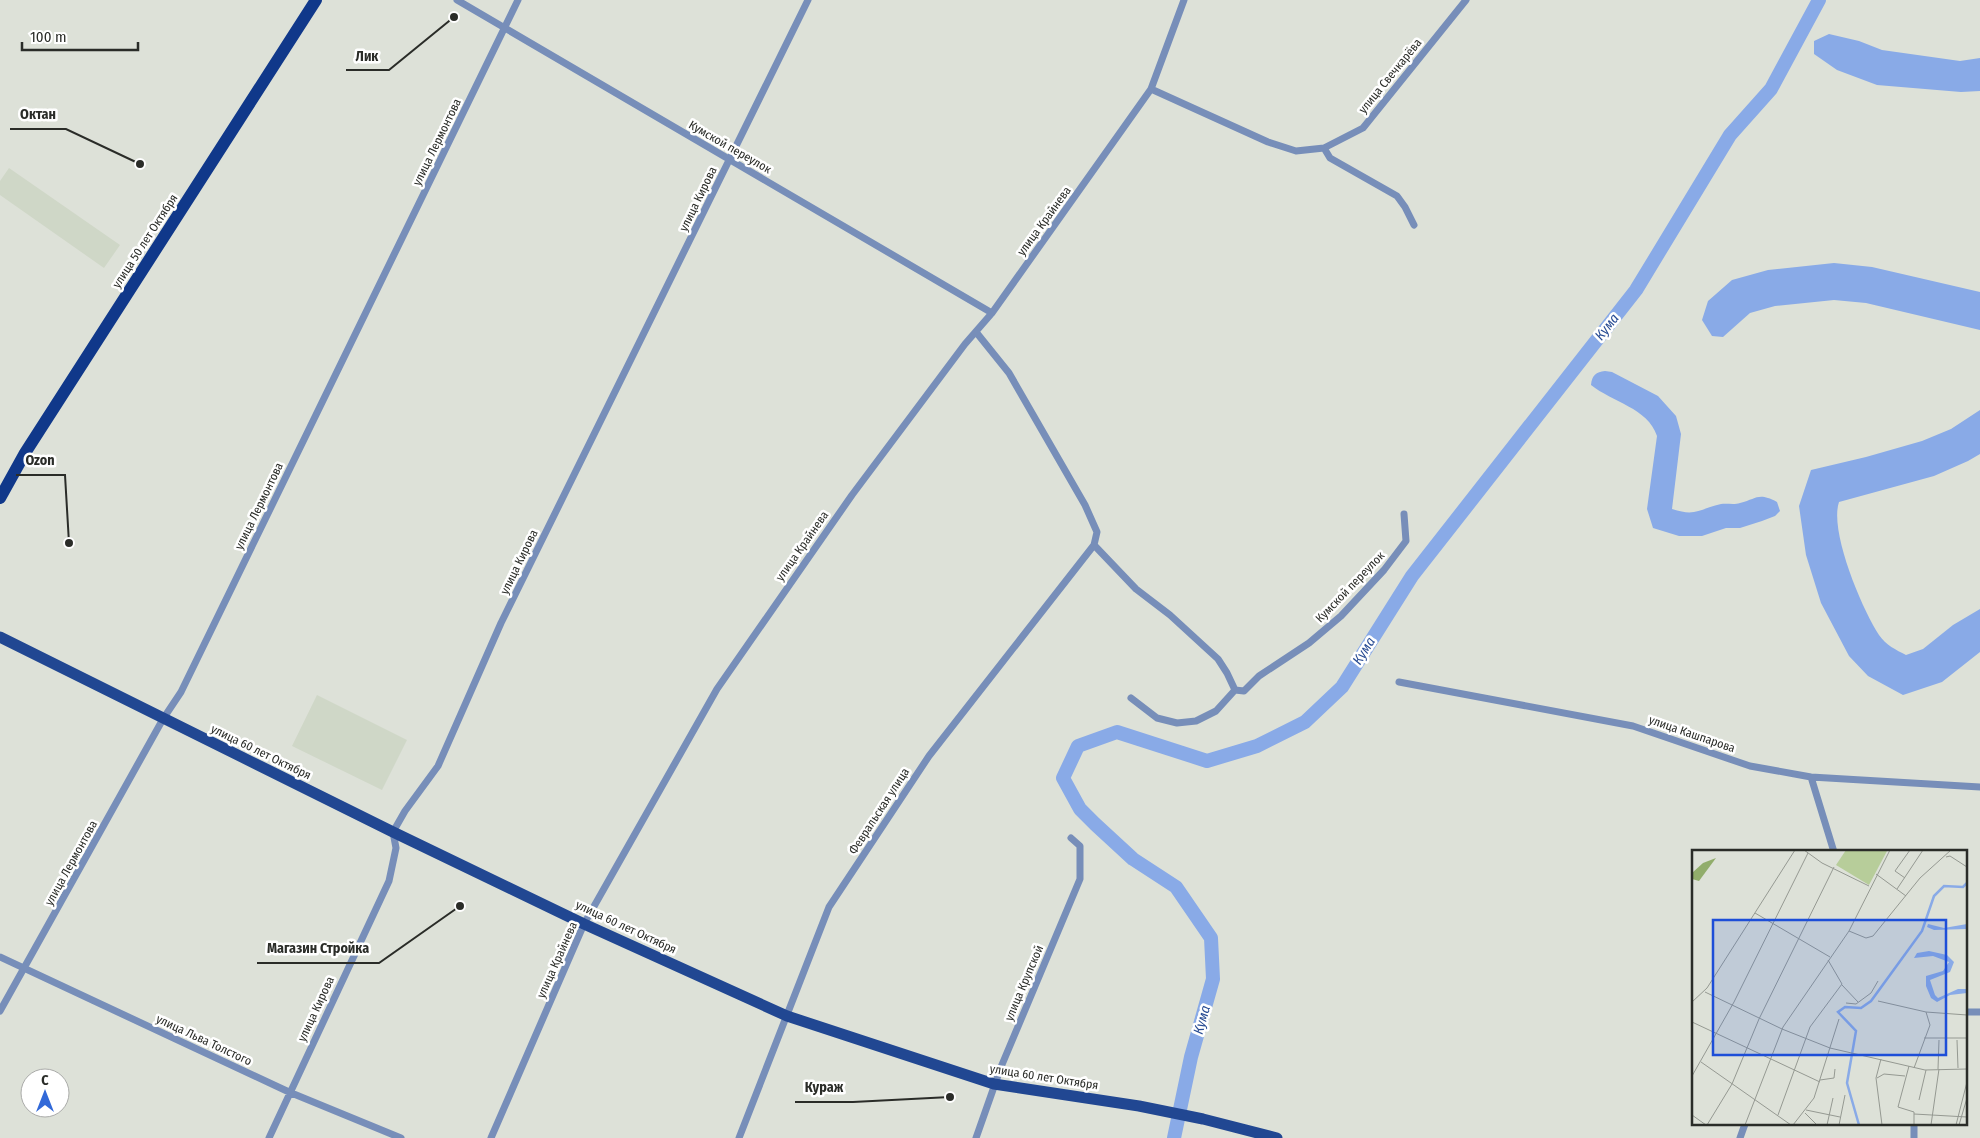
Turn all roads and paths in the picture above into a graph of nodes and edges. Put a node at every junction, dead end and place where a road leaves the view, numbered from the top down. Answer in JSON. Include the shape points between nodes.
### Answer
{"nodes":[{"id":1,"x":316,"y":0,"type":"edge"},
{"id":2,"x":457,"y":0,"type":"edge"},
{"id":3,"x":518,"y":0,"type":"edge"},
{"id":4,"x":808,"y":0,"type":"edge"},
{"id":5,"x":1184,"y":0,"type":"edge"},
{"id":6,"x":1466,"y":0,"type":"edge"},
{"id":7,"x":504,"y":29,"type":"junction"},
{"id":8,"x":1151,"y":89,"type":"junction"},
{"id":9,"x":1324,"y":148,"type":"junction"},
{"id":10,"x":730,"y":160,"type":"junction"},
{"id":11,"x":1414,"y":225,"type":"dead end"},
{"id":12,"x":992,"y":313,"type":"junction"},
{"id":13,"x":976,"y":332,"type":"junction"},
{"id":14,"x":0,"y":498,"type":"edge"},
{"id":15,"x":1404,"y":514,"type":"dead end"},
{"id":16,"x":1094,"y":545,"type":"junction"},
{"id":17,"x":0,"y":637,"type":"edge"},
{"id":18,"x":1399,"y":682,"type":"dead end"},
{"id":19,"x":1235,"y":690,"type":"junction"},
{"id":20,"x":1132,"y":698,"type":"dead end"},
{"id":21,"x":163,"y":719,"type":"junction"},
{"id":22,"x":1811,"y":777,"type":"junction"},
{"id":23,"x":1980,"y":787,"type":"edge"},
{"id":24,"x":393,"y":832,"type":"junction"},
{"id":25,"x":1071,"y":838,"type":"dead end"},
{"id":26,"x":1833,"y":850,"type":"edge"},
{"id":27,"x":584,"y":924,"type":"junction"},
{"id":28,"x":0,"y":957,"type":"edge"},
{"id":29,"x":24,"y":969,"type":"junction"},
{"id":30,"x":0,"y":1011,"type":"edge"},
{"id":31,"x":787,"y":1016,"type":"junction"},
{"id":32,"x":994,"y":1084,"type":"junction"},
{"id":33,"x":289,"y":1092,"type":"junction"},
{"id":34,"x":269,"y":1138,"type":"edge"},
{"id":35,"x":400,"y":1138,"type":"edge"},
{"id":36,"x":491,"y":1138,"type":"edge"},
{"id":37,"x":739,"y":1138,"type":"edge"},
{"id":38,"x":976,"y":1138,"type":"edge"},
{"id":39,"x":1277,"y":1138,"type":"edge"}],
"edges":[{"from":1,"to":14,"type":"highway","name":"улица 50 лет Октября","via":[[31,444]]},
{"from":2,"to":7,"type":"street","name":"Кумской переулок"},
{"from":3,"to":7,"type":"street","name":"улица Лермонтова"},
{"from":4,"to":10,"type":"street","name":"улица Кирова"},
{"from":5,"to":8,"type":"street","name":"улица Крайнева"},
{"from":6,"to":9,"type":"street","name":"улица Свечкарёва","via":[[1363,128]]},
{"from":7,"to":10,"type":"street","name":"Кумской переулок"},
{"from":7,"to":21,"type":"street","name":"улица Лермонтова","via":[[181,692]]},
{"from":8,"to":9,"type":"street","name":"улица Свечкарёва","via":[[1268,142],[1296,151]]},
{"from":8,"to":12,"type":"street","name":"улица Крайнева"},
{"from":9,"to":11,"type":"street","via":[[1330,158],[1397,196]]},
{"from":10,"to":12,"type":"street","name":"Кумской переулок"},
{"from":10,"to":24,"type":"street","name":"улица Кирова","via":[[501,624],[438,766]]},
{"from":12,"to":13,"type":"street","name":"улица Крайнева"},
{"from":13,"to":16,"type":"street","name":"Февральская улица","via":[[1009,373],[1085,505],[1097,532]]},
{"from":13,"to":27,"type":"street","name":"улица Крайнева","via":[[852,495],[717,689]]},
{"from":15,"to":19,"type":"street","name":"Кумской переулок","via":[[1406,541],[1341,616],[1310,643],[1259,676],[1244,691]]},
{"from":16,"to":19,"type":"street","via":[[1136,589],[1218,659]]},
{"from":16,"to":31,"type":"street","name":"Февральская улица","via":[[929,756],[829,907]]},
{"from":17,"to":21,"type":"main road","name":"улица 60 лет Октября"},
{"from":18,"to":22,"type":"street","name":"улица Кашпарова","via":[[1633,726],[1750,766]]},
{"from":19,"to":20,"type":"street","name":"Кумской переулок","via":[[1216,711],[1196,721],[1177,723],[1157,718]]},
{"from":21,"to":24,"type":"main road","name":"улица 60 лет Октября"},
{"from":21,"to":29,"type":"street","name":"улица Лермонтова"},
{"from":22,"to":23,"type":"street","name":"улица Кашпарова"},
{"from":22,"to":26,"type":"street"},
{"from":24,"to":27,"type":"main road","name":"улица 60 лет Октября"},
{"from":24,"to":33,"type":"street","name":"улица Кирова","via":[[396,848],[389,881]]},
{"from":25,"to":32,"type":"street","name":"улица Крупской","via":[[1080,846],[1080,879]]},
{"from":27,"to":31,"type":"main road","name":"улица 60 лет Октября"},
{"from":27,"to":36,"type":"street","name":"улица Крайнева"},
{"from":28,"to":29,"type":"street","name":"улица Льва Толстого"},
{"from":29,"to":30,"type":"street","name":"улица Лермонтова"},
{"from":29,"to":33,"type":"street","name":"улица Льва Толстого"},
{"from":31,"to":32,"type":"main road","name":"улица 60 лет Октября"},
{"from":31,"to":37,"type":"street","name":"Февральская улица"},
{"from":32,"to":38,"type":"street","name":"улица Крупской"},
{"from":32,"to":39,"type":"main road","name":"улица 60 лет Октября","via":[[1139,1106]]},
{"from":33,"to":34,"type":"street","name":"улица Кирова"},
{"from":33,"to":35,"type":"street","name":"улица Льва Толстого"}]}
